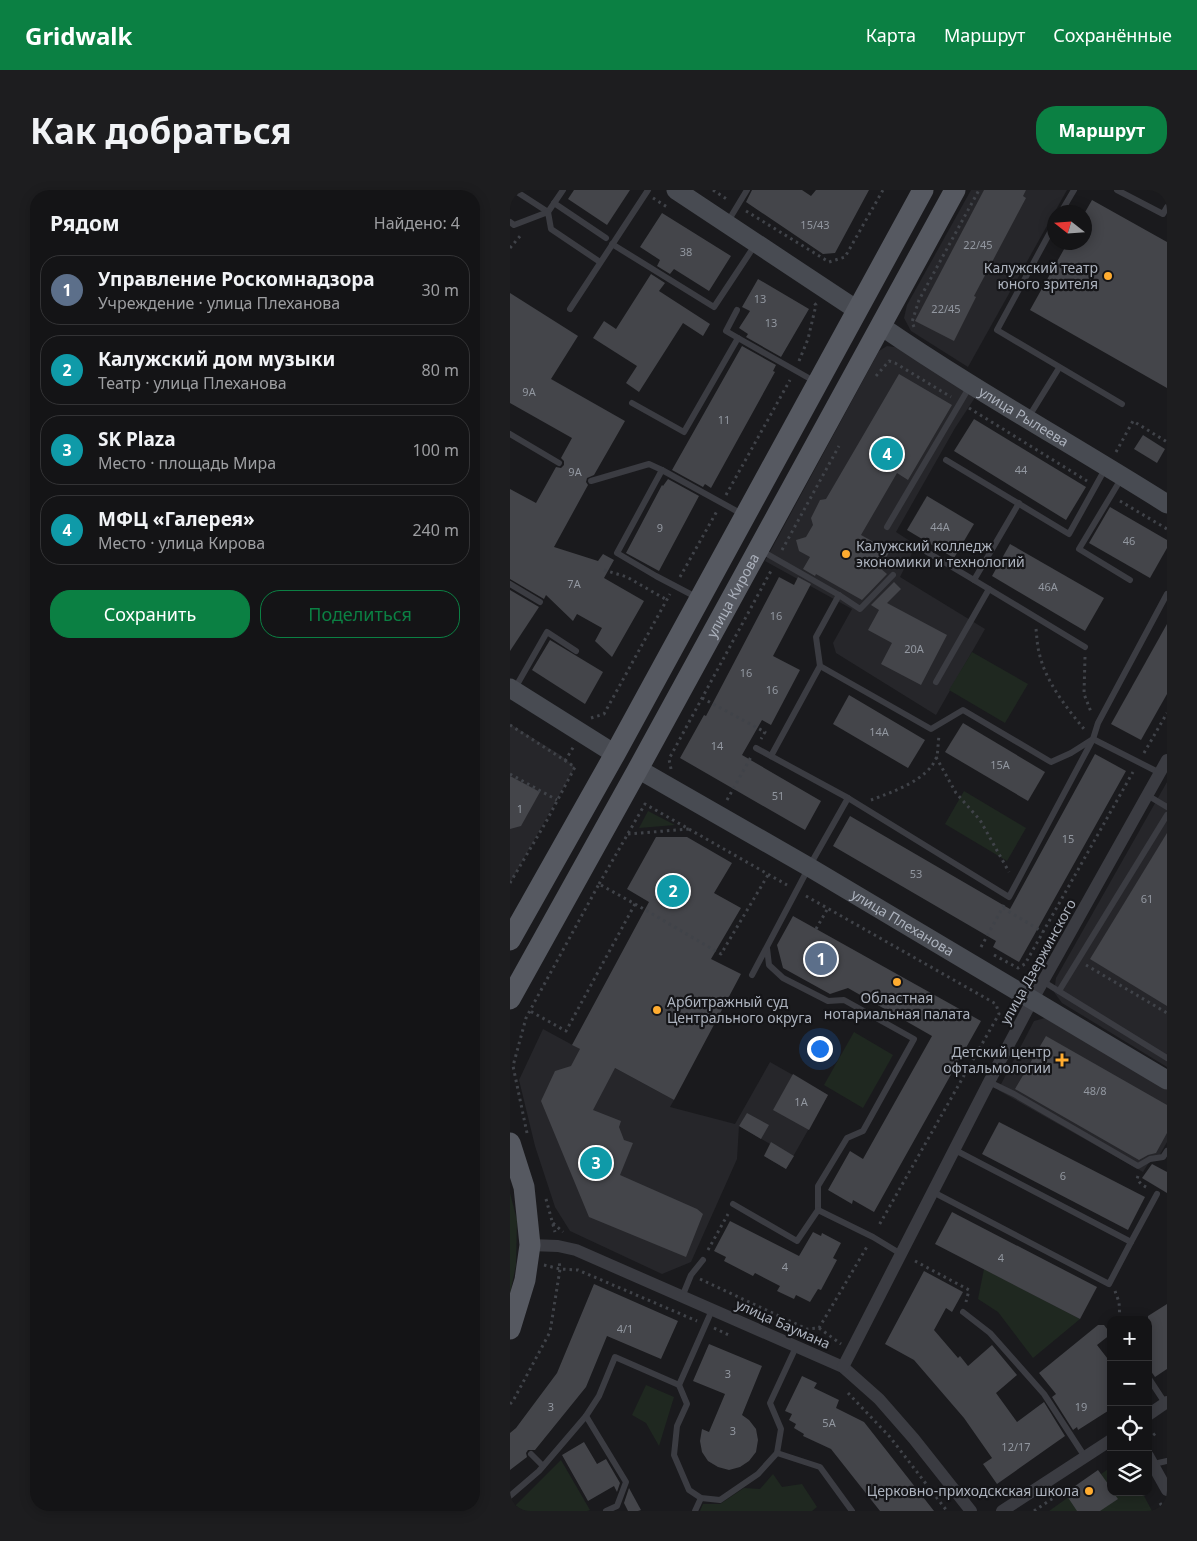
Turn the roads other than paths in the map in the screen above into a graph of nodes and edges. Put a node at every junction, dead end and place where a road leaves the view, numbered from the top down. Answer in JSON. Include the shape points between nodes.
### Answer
{"nodes":[{"id":1,"x":514,"y":190,"type":"edge"},
{"id":2,"x":563,"y":190,"type":"edge"},
{"id":3,"x":648,"y":190,"type":"edge"},
{"id":4,"x":676,"y":190,"type":"edge"},
{"id":5,"x":747,"y":190,"type":"edge"},
{"id":6,"x":924,"y":190,"type":"edge"},
{"id":7,"x":955,"y":190,"type":"edge"},
{"id":8,"x":1074,"y":190,"type":"edge"},
{"id":9,"x":1117,"y":190,"type":"edge"},
{"id":10,"x":554,"y":203,"type":"junction"},
{"id":11,"x":1066,"y":205,"type":"edge"},
{"id":12,"x":1167,"y":207,"type":"edge"},
{"id":13,"x":548,"y":212,"type":"junction"},
{"id":14,"x":1165,"y":215,"type":"edge"},
{"id":15,"x":510,"y":222,"type":"edge"},
{"id":16,"x":727,"y":224,"type":"junction"},
{"id":17,"x":606,"y":238,"type":"dead end"},
{"id":18,"x":1047,"y":238,"type":"edge"},
{"id":19,"x":757,"y":243,"type":"junction"},
{"id":20,"x":612,"y":244,"type":"junction"},
{"id":21,"x":600,"y":262,"type":"junction"},
{"id":22,"x":570,"y":309,"type":"dead end"},
{"id":23,"x":737,"y":310,"type":"dead end"},
{"id":24,"x":857,"y":310,"type":"junction"},
{"id":25,"x":881,"y":326,"type":"junction"},
{"id":26,"x":738,"y":338,"type":"junction"},
{"id":27,"x":1059,"y":368,"type":"junction"},
{"id":28,"x":818,"y":383,"type":"junction"},
{"id":29,"x":971,"y":385,"type":"junction"},
{"id":30,"x":632,"y":402,"type":"dead end"},
{"id":31,"x":1122,"y":404,"type":"dead end"},
{"id":32,"x":1028,"y":419,"type":"junction"},
{"id":33,"x":510,"y":434,"type":"edge"},
{"id":34,"x":946,"y":460,"type":"dead end"},
{"id":35,"x":559,"y":463,"type":"dead end"},
{"id":36,"x":1115,"y":464,"type":"junction"},
{"id":37,"x":662,"y":470,"type":"junction"},
{"id":38,"x":591,"y":481,"type":"dead end"},
{"id":39,"x":1019,"y":503,"type":"junction"},
{"id":40,"x":1167,"y":504,"type":"edge"},
{"id":41,"x":745,"y":516,"type":"junction"},
{"id":42,"x":887,"y":527,"type":"dead end"},
{"id":43,"x":759,"y":549,"type":"junction"},
{"id":44,"x":926,"y":552,"type":"dead end"},
{"id":45,"x":893,"y":575,"type":"dead end"},
{"id":46,"x":974,"y":580,"type":"junction"},
{"id":47,"x":1130,"y":580,"type":"dead end"},
{"id":48,"x":510,"y":584,"type":"edge"},
{"id":49,"x":989,"y":589,"type":"junction"},
{"id":50,"x":1167,"y":594,"type":"edge"},
{"id":51,"x":839,"y":595,"type":"junction"},
{"id":52,"x":700,"y":599,"type":"junction"},
{"id":53,"x":540,"y":602,"type":"dead end"},
{"id":54,"x":1086,"y":646,"type":"road end"},
{"id":55,"x":576,"y":651,"type":"dead end"},
{"id":56,"x":820,"y":666,"type":"junction"},
{"id":57,"x":936,"y":682,"type":"dead end"},
{"id":58,"x":512,"y":690,"type":"edge"},
{"id":59,"x":1093,"y":739,"type":"junction"},
{"id":60,"x":756,"y":748,"type":"road end"},
{"id":61,"x":615,"y":754,"type":"junction"},
{"id":62,"x":771,"y":756,"type":"junction"},
{"id":63,"x":1167,"y":760,"type":"edge"},
{"id":64,"x":638,"y":769,"type":"junction"},
{"id":65,"x":1160,"y":773,"type":"junction"},
{"id":66,"x":1147,"y":795,"type":"junction"},
{"id":67,"x":848,"y":798,"type":"junction"},
{"id":68,"x":1167,"y":807,"type":"edge"},
{"id":69,"x":1167,"y":815,"type":"edge"},
{"id":70,"x":808,"y":868,"type":"junction"},
{"id":71,"x":510,"y":940,"type":"edge"},
{"id":72,"x":766,"y":947,"type":"junction"},
{"id":73,"x":752,"y":975,"type":"dead end"},
{"id":74,"x":1044,"y":982,"type":"junction"},
{"id":75,"x":1059,"y":991,"type":"junction"},
{"id":76,"x":510,"y":999,"type":"edge"},
{"id":77,"x":1033,"y":999,"type":"junction"},
{"id":78,"x":1167,"y":1058,"type":"edge"},
{"id":79,"x":1167,"y":1080,"type":"edge"},
{"id":80,"x":989,"y":1082,"type":"junction"},
{"id":81,"x":519,"y":1141,"type":"edge"},
{"id":82,"x":955,"y":1150,"type":"junction"},
{"id":83,"x":1167,"y":1151,"type":"edge"},
{"id":84,"x":933,"y":1192,"type":"junction"},
{"id":85,"x":1157,"y":1194,"type":"road end"},
{"id":86,"x":733,"y":1204,"type":"road end"},
{"id":87,"x":818,"y":1210,"type":"junction"},
{"id":88,"x":1131,"y":1242,"type":"junction"},
{"id":89,"x":530,"y":1245,"type":"junction"},
{"id":90,"x":901,"y":1254,"type":"junction"},
{"id":91,"x":703,"y":1260,"type":"road end"},
{"id":92,"x":682,"y":1297,"type":"junction"},
{"id":93,"x":712,"y":1310,"type":"junction"},
{"id":94,"x":963,"y":1312,"type":"road end"},
{"id":95,"x":510,"y":1329,"type":"edge"},
{"id":96,"x":796,"y":1347,"type":"junction"},
{"id":97,"x":843,"y":1367,"type":"junction"},
{"id":98,"x":1152,"y":1383,"type":"edge"},
{"id":99,"x":679,"y":1384,"type":"junction"},
{"id":100,"x":1166,"y":1403,"type":"edge"},
{"id":101,"x":1152,"y":1412,"type":"edge"},
{"id":102,"x":586,"y":1416,"type":"junction"},
{"id":103,"x":1107,"y":1443,"type":"edge"},
{"id":104,"x":777,"y":1453,"type":"junction"},
{"id":105,"x":531,"y":1454,"type":"dead end"},
{"id":106,"x":1085,"y":1457,"type":"junction"},
{"id":107,"x":1152,"y":1460,"type":"edge"},
{"id":108,"x":1167,"y":1461,"type":"edge"},
{"id":109,"x":1152,"y":1462,"type":"edge"},
{"id":110,"x":543,"y":1466,"type":"junction"},
{"id":111,"x":1167,"y":1490,"type":"edge"},
{"id":112,"x":510,"y":1496,"type":"edge"},
{"id":113,"x":701,"y":1498,"type":"junction"},
{"id":114,"x":606,"y":1511,"type":"edge"},
{"id":115,"x":695,"y":1511,"type":"edge"},
{"id":116,"x":852,"y":1511,"type":"edge"},
{"id":117,"x":972,"y":1511,"type":"edge"},
{"id":118,"x":1002,"y":1511,"type":"edge"}],
"edges":[{"from":1,"to":13,"type":"lane"},
{"from":2,"to":10,"type":"lane"},
{"from":3,"to":20,"type":"lane"},
{"from":4,"to":16,"type":"street"},
{"from":5,"to":16,"type":"lane"},
{"from":6,"to":24,"type":"main road","name":"улица Кирова"},
{"from":7,"to":25,"type":"main road","name":"улица Кирова"},
{"from":8,"to":11,"type":"lane"},
{"from":9,"to":14,"type":"lane"},
{"from":10,"to":13,"type":"lane"},
{"from":10,"to":17,"type":"lane"},
{"from":12,"to":14,"type":"lane"},
{"from":13,"to":15,"type":"lane","via":[[514,225]]},
{"from":13,"to":21,"type":"lane","via":[[551,229]]},
{"from":16,"to":19,"type":"street"},
{"from":18,"to":27,"type":"lane","via":[[997,330]]},
{"from":19,"to":20,"type":"lane","via":[[714,307]]},
{"from":19,"to":24,"type":"street"},
{"from":20,"to":21,"type":"lane"},
{"from":21,"to":22,"type":"lane"},
{"from":23,"to":26,"type":"lane","via":[[726,331]]},
{"from":24,"to":25,"type":"main road"},
{"from":24,"to":28,"type":"main road","name":"улица Кирова"},
{"from":25,"to":29,"type":"street","name":"улица Рылеева"},
{"from":25,"to":43,"type":"main road","name":"улица Кирова"},
{"from":26,"to":28,"type":"lane"},
{"from":26,"to":30,"type":"lane","via":[[684,432]]},
{"from":27,"to":31,"type":"lane"},
{"from":27,"to":32,"type":"lane"},
{"from":28,"to":41,"type":"main road","name":"улица Кирова"},
{"from":29,"to":32,"type":"street","name":"улица Рылеева"},
{"from":29,"to":42,"type":"lane"},
{"from":32,"to":36,"type":"street","name":"улица Рылеева"},
{"from":33,"to":35,"type":"lane"},
{"from":34,"to":39,"type":"lane"},
{"from":36,"to":39,"type":"lane","via":[[1096,486],[1069,534]]},
{"from":36,"to":40,"type":"street","name":"улица Рылеева"},
{"from":36,"to":47,"type":"lane","via":[[1111,495],[1079,549]]},
{"from":37,"to":38,"type":"lane","via":[[649,464]]},
{"from":37,"to":41,"type":"lane"},
{"from":37,"to":52,"type":"lane","via":[[617,553]]},
{"from":39,"to":46,"type":"lane"},
{"from":41,"to":52,"type":"main road","name":"улица Кирова"},
{"from":43,"to":51,"type":"lane"},
{"from":43,"to":64,"type":"main road","name":"улица Кирова"},
{"from":44,"to":46,"type":"lane"},
{"from":45,"to":51,"type":"lane","via":[[860,610]]},
{"from":46,"to":49,"type":"lane"},
{"from":48,"to":53,"type":"lane"},
{"from":49,"to":54,"type":"lane"},
{"from":49,"to":57,"type":"lane"},
{"from":50,"to":59,"type":"lane","via":[[1098,723]]},
{"from":51,"to":56,"type":"lane","via":[[816,637]]},
{"from":52,"to":61,"type":"main road","name":"улица Кирова"},
{"from":55,"to":58,"type":"lane","via":[[547,632]]},
{"from":56,"to":59,"type":"lane","via":[[931,729],[963,710],[1051,762]]},
{"from":56,"to":62,"type":"lane"},
{"from":58,"to":61,"type":"street"},
{"from":59,"to":65,"type":"lane"},
{"from":59,"to":67,"type":"lane","via":[[1009,897]]},
{"from":60,"to":62,"type":"lane"},
{"from":61,"to":64,"type":"main road"},
{"from":61,"to":71,"type":"main road","name":"улица Кирова"},
{"from":62,"to":67,"type":"lane"},
{"from":63,"to":65,"type":"street","name":"улица Дзержинского"},
{"from":64,"to":70,"type":"street","name":"улица Плеханова"},
{"from":64,"to":76,"type":"main road","name":"улица Кирова"},
{"from":65,"to":66,"type":"street","name":"улица Дзержинского"},
{"from":66,"to":68,"type":"lane"},
{"from":66,"to":74,"type":"street","name":"улица Дзержинского"},
{"from":67,"to":70,"type":"lane"},
{"from":69,"to":75,"type":"lane"},
{"from":70,"to":72,"type":"lane"},
{"from":70,"to":77,"type":"street","name":"улица Плеханова"},
{"from":72,"to":73,"type":"lane"},
{"from":72,"to":87,"type":"lane","via":[[769,965],[783,978],[828,1002],[844,1000],[914,1039],[863,1131],[846,1138],[818,1186]]},
{"from":74,"to":75,"type":"lane"},
{"from":74,"to":77,"type":"street","name":"улица Дзержинского"},
{"from":75,"to":78,"type":"lane"},
{"from":77,"to":79,"type":"street","name":"улица Плеханова"},
{"from":77,"to":80,"type":"street","name":"улица Дзержинского"},
{"from":80,"to":82,"type":"street","name":"улица Дзержинского"},
{"from":80,"to":83,"type":"lane","via":[[1138,1166],[1150,1159],[1163,1157]]},
{"from":81,"to":89,"type":"main road"},
{"from":82,"to":84,"type":"street","name":"улица Дзержинского"},
{"from":82,"to":88,"type":"lane"},
{"from":84,"to":88,"type":"lane","via":[[1109,1284]]},
{"from":84,"to":90,"type":"street","name":"улица Дзержинского"},
{"from":85,"to":88,"type":"lane"},
{"from":86,"to":87,"type":"lane","via":[[798,1241]]},
{"from":87,"to":90,"type":"lane","via":[[873,1236]]},
{"from":89,"to":92,"type":"street","name":"улица Баумана","via":[[576,1250]]},
{"from":89,"to":95,"type":"main road","via":[[525,1280]]},
{"from":90,"to":97,"type":"street","name":"улица Дзержинского"},
{"from":91,"to":92,"type":"lane","via":[[691,1275]]},
{"from":92,"to":93,"type":"street","name":"улица Баумана"},
{"from":93,"to":96,"type":"street","name":"улица Баумана"},
{"from":93,"to":99,"type":"lane"},
{"from":94,"to":106,"type":"lane","via":[[990,1333],[1044,1394]]},
{"from":96,"to":97,"type":"street","name":"улица Баумана"},
{"from":96,"to":104,"type":"lane","via":[[770,1403],[781,1429]]},
{"from":97,"to":117,"type":"street","name":"улица Баумана","via":[[879,1399]]},
{"from":98,"to":100,"type":"lane"},
{"from":99,"to":102,"type":"lane","via":[[615,1357],[599,1396]]},
{"from":99,"to":113,"type":"lane","via":[[687,1404],[676,1426],[674,1455],[689,1490]]},
{"from":100,"to":101,"type":"street"},
{"from":102,"to":110,"type":"lane"},
{"from":102,"to":114,"type":"lane","via":[[626,1482],[617,1506]]},
{"from":103,"to":106,"type":"street"},
{"from":104,"to":113,"type":"lane","via":[[758,1474],[720,1500]]},
{"from":104,"to":116,"type":"lane","via":[[820,1467]]},
{"from":105,"to":110,"type":"lane"},
{"from":106,"to":118,"type":"street"},
{"from":107,"to":108,"type":"lane"},
{"from":109,"to":111,"type":"street"},
{"from":110,"to":112,"type":"lane"},
{"from":113,"to":115,"type":"lane"}]}
